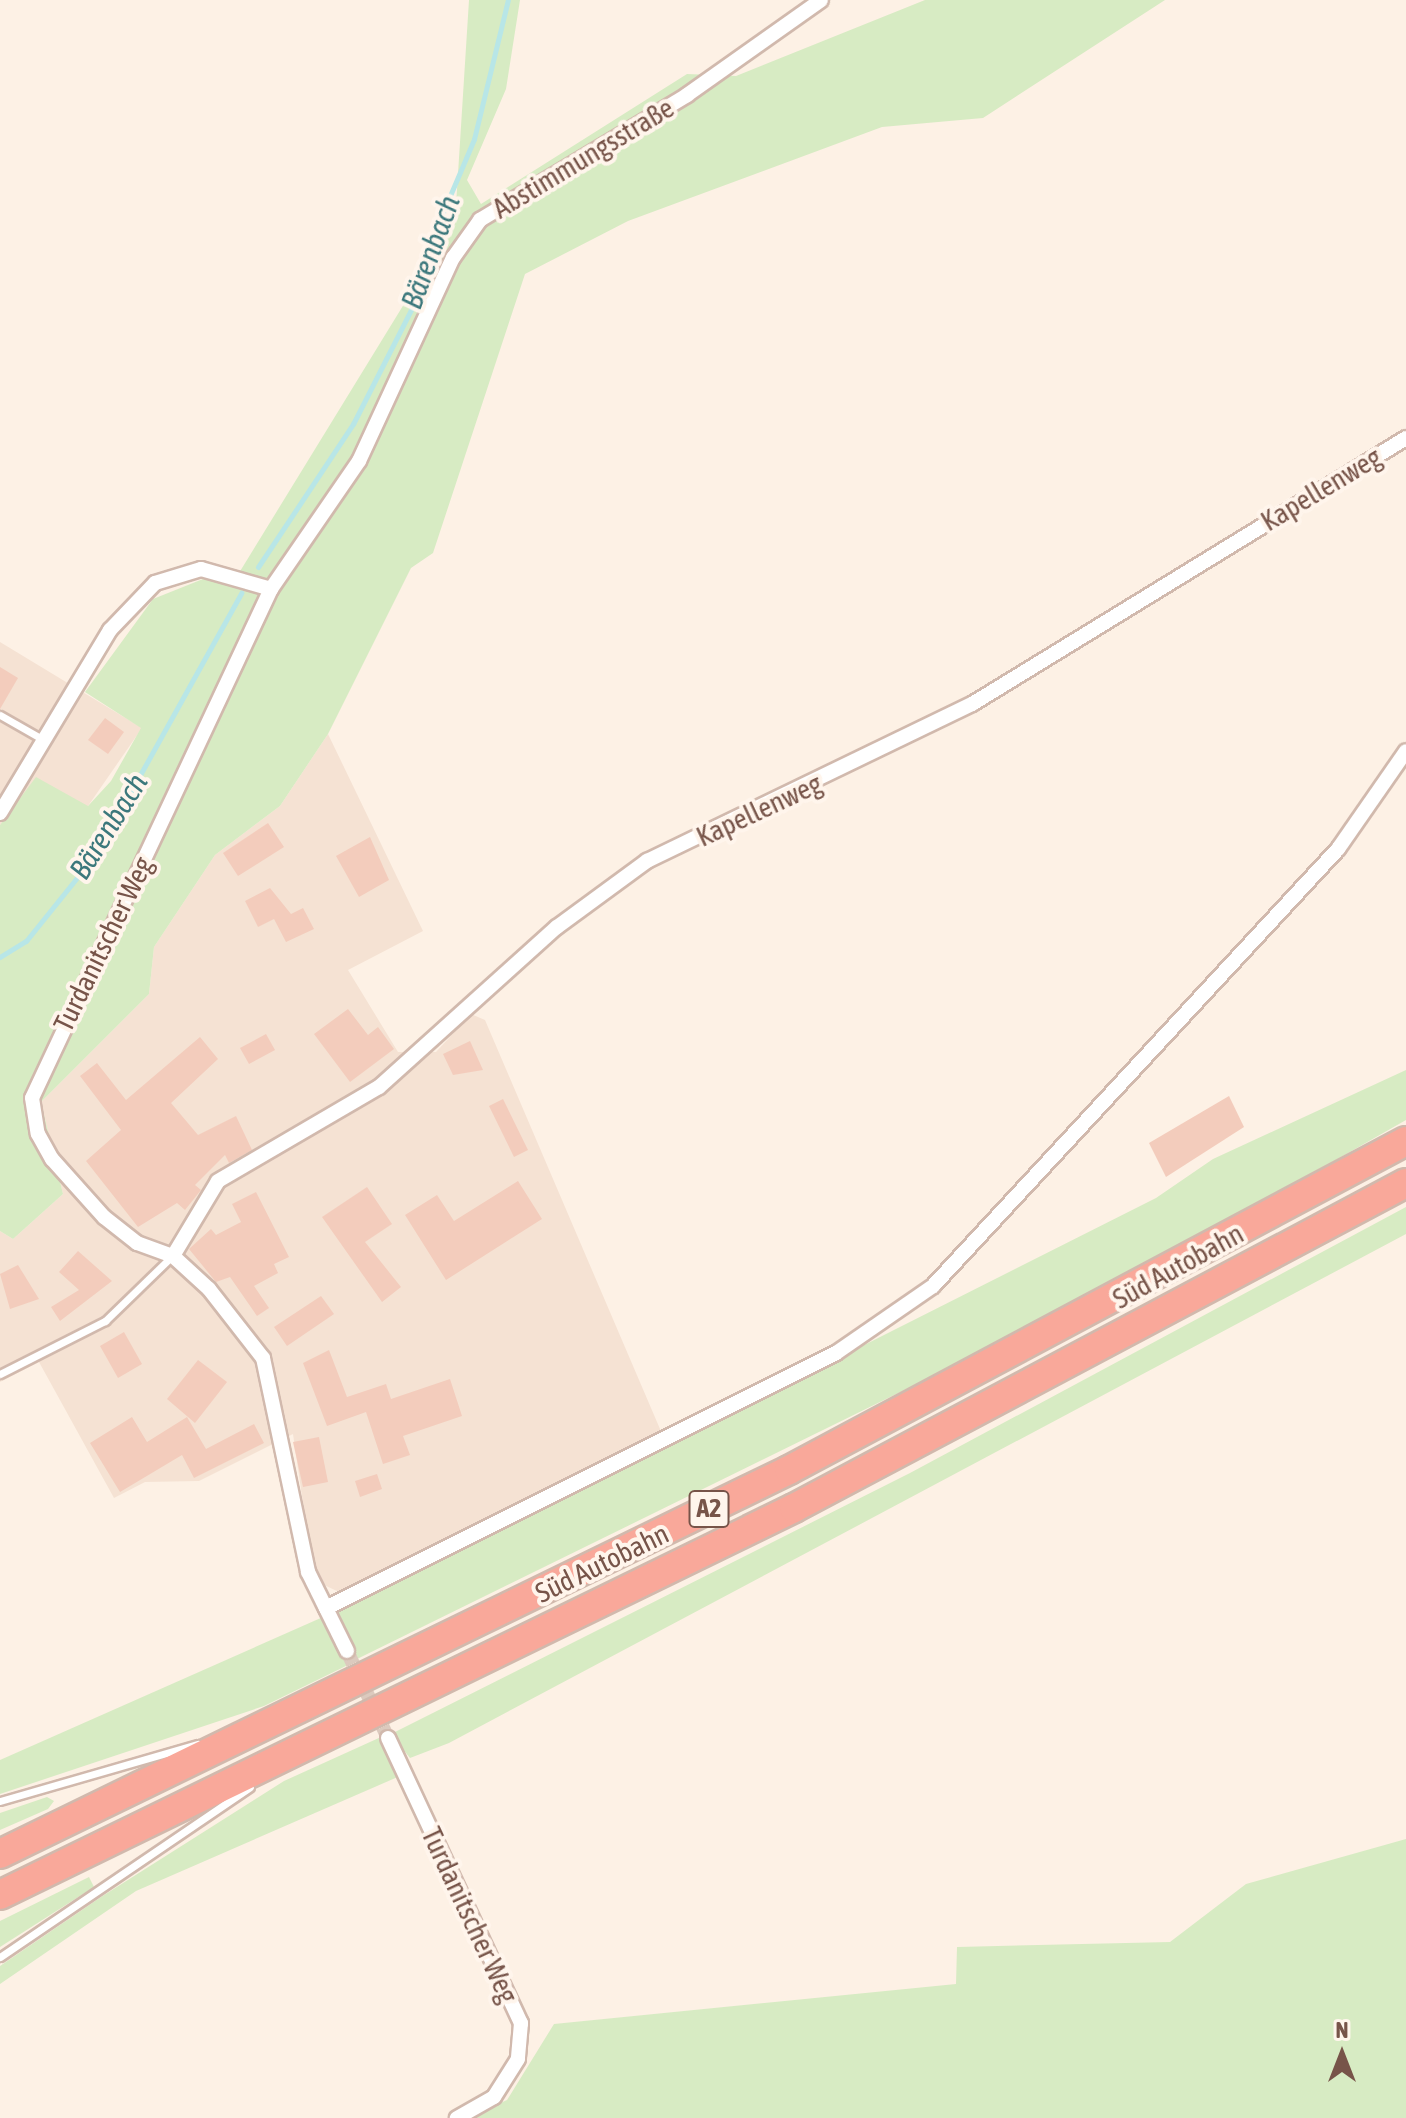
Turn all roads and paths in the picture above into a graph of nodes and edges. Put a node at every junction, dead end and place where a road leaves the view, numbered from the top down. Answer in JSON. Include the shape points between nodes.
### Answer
{"nodes":[{"id":1,"x":821,"y":0,"type":"edge"},
{"id":2,"x":1406,"y":438,"type":"edge"},
{"id":3,"x":271,"y":589,"type":"junction"},
{"id":4,"x":0,"y":715,"type":"edge"},
{"id":5,"x":46,"y":741,"type":"junction"},
{"id":6,"x":1406,"y":751,"type":"edge"},
{"id":7,"x":0,"y":813,"type":"edge"},
{"id":8,"x":1406,"y":1141,"type":"edge"},
{"id":9,"x":1406,"y":1183,"type":"edge"},
{"id":10,"x":173,"y":1256,"type":"junction"},
{"id":11,"x":0,"y":1374,"type":"edge"},
{"id":12,"x":326,"y":1608,"type":"junction"},
{"id":13,"x":347,"y":1651,"type":"tunnel mouth"},
{"id":14,"x":277,"y":1722,"type":"junction"},
{"id":15,"x":388,"y":1738,"type":"tunnel mouth"},
{"id":16,"x":294,"y":1754,"type":"junction"},
{"id":17,"x":0,"y":1801,"type":"edge"},
{"id":18,"x":0,"y":1854,"type":"edge"},
{"id":19,"x":0,"y":1895,"type":"edge"},
{"id":20,"x":0,"y":1957,"type":"edge"},
{"id":21,"x":457,"y":2118,"type":"edge"}],
"edges":[{"from":1,"to":3,"type":"street","name":"Abstimmungsstraße","via":[[687,95],[480,220],[453,258],[359,461]]},
{"from":2,"to":10,"type":"street","name":"Kapellenweg","via":[[972,704],[647,861],[557,927],[379,1087],[218,1181]]},
{"from":3,"to":5,"type":"street","via":[[201,569],[155,583],[110,630]]},
{"from":3,"to":10,"type":"street","name":"Turdanitscher Weg","via":[[32,1098],[38,1134],[52,1159],[137,1243]]},
{"from":4,"to":5,"type":"lane"},
{"from":5,"to":7,"type":"street"},
{"from":6,"to":12,"type":"street","via":[[1338,849],[933,1286],[836,1353]]},
{"from":8,"to":14,"type":"highway","name":"Süd Autobahn","number":"A2","via":[[803,1463]]},
{"from":9,"to":16,"type":"highway","name":"Süd Autobahn","number":"A2","via":[[794,1508]]},
{"from":10,"to":11,"type":"lane","via":[[105,1321]]},
{"from":10,"to":12,"type":"street","name":"Turdanitscher Weg","via":[[263,1358],[308,1572]]},
{"from":12,"to":13,"type":"street","name":"Turdanitscher Weg"},
{"from":14,"to":17,"type":"lane"},
{"from":14,"to":18,"type":"highway","name":"Süd Autobahn","number":"A2"},
{"from":15,"to":21,"type":"street","name":"Turdanitscher Weg","via":[[521,2023],[518,2059],[494,2097]]},
{"from":16,"to":19,"type":"highway","name":"Süd Autobahn","number":"A2"},
{"from":16,"to":20,"type":"lane","via":[[185,1836]]}]}
